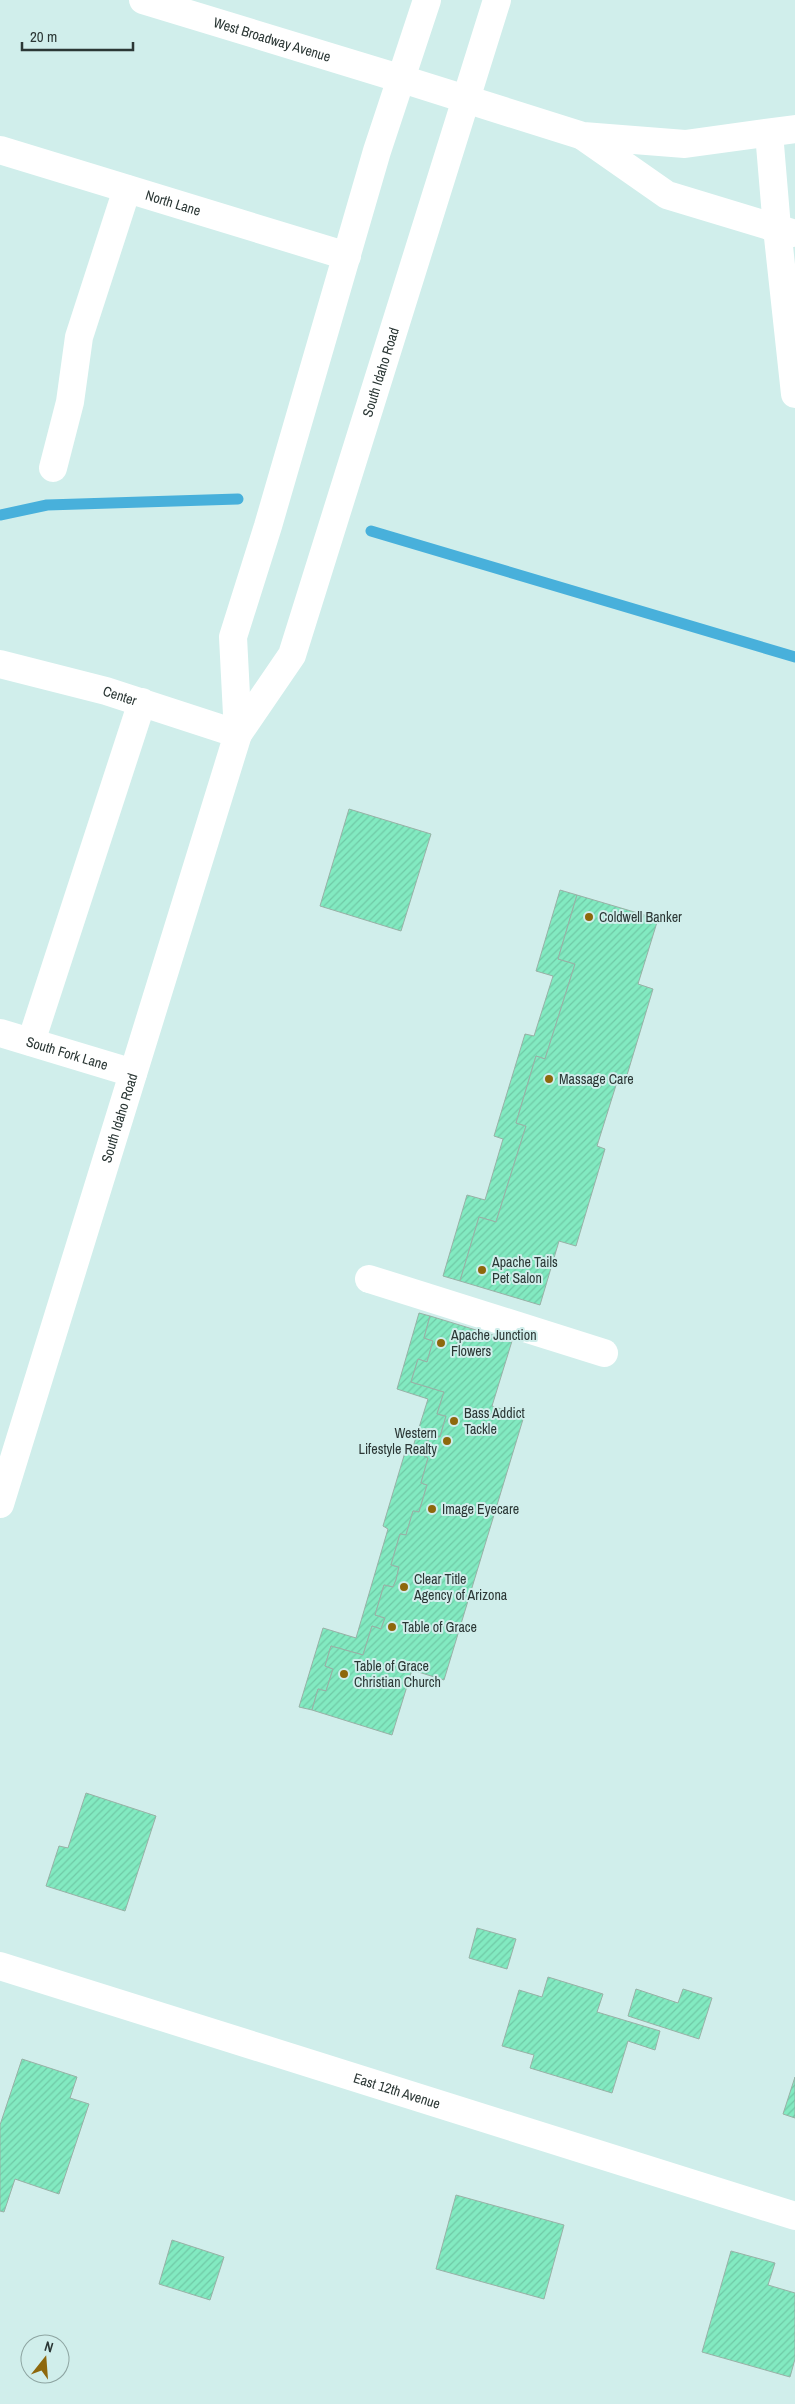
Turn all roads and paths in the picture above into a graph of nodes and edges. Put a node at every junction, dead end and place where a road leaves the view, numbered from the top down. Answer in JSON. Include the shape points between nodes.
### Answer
{"nodes":[{"id":1,"x":143,"y":0,"type":"edge"},
{"id":2,"x":427,"y":0,"type":"edge"},
{"id":3,"x":497,"y":0,"type":"edge"},
{"id":4,"x":402,"y":79,"type":"junction"},
{"id":5,"x":467,"y":100,"type":"junction"},
{"id":6,"x":782,"y":131,"type":"edge"},
{"id":7,"x":583,"y":136,"type":"junction"},
{"id":8,"x":0,"y":150,"type":"edge"},
{"id":9,"x":127,"y":188,"type":"junction"},
{"id":10,"x":786,"y":231,"type":"edge"},
{"id":11,"x":347,"y":256,"type":"junction"},
{"id":12,"x":795,"y":394,"type":"edge"},
{"id":13,"x":53,"y":468,"type":"dead end"},
{"id":14,"x":0,"y":664,"type":"edge"},
{"id":15,"x":142,"y":702,"type":"junction"},
{"id":16,"x":238,"y":734,"type":"junction"},
{"id":17,"x":0,"y":1033,"type":"edge"},
{"id":18,"x":31,"y":1042,"type":"junction"},
{"id":19,"x":133,"y":1073,"type":"junction"},
{"id":20,"x":369,"y":1279,"type":"dead end"},
{"id":21,"x":604,"y":1353,"type":"dead end"},
{"id":22,"x":0,"y":1504,"type":"edge"},
{"id":23,"x":0,"y":1966,"type":"edge"},
{"id":24,"x":795,"y":2216,"type":"edge"}],
"edges":[{"from":1,"to":4,"type":"main road","name":"West Broadway Avenue"},
{"from":2,"to":4,"type":"main road","name":"South Idaho Road"},
{"from":3,"to":5,"type":"main road","name":"South Idaho Road"},
{"from":4,"to":5,"type":"main road","name":"West Broadway Avenue"},
{"from":4,"to":11,"type":"main road","name":"South Idaho Road","via":[[377,151]]},
{"from":5,"to":7,"type":"main road","name":"West Broadway Avenue"},
{"from":5,"to":16,"type":"main road","name":"South Idaho Road","via":[[292,655]]},
{"from":6,"to":7,"type":"main road","via":[[685,144]]},
{"from":6,"to":10,"type":"main road"},
{"from":7,"to":10,"type":"main road","via":[[667,195]]},
{"from":8,"to":9,"type":"main road","name":"North Lane"},
{"from":9,"to":11,"type":"main road","name":"North Lane"},
{"from":9,"to":13,"type":"main road","via":[[79,337],[70,402]]},
{"from":10,"to":12,"type":"main road"},
{"from":11,"to":16,"type":"main road","name":"South Idaho Road","via":[[233,637]]},
{"from":14,"to":15,"type":"main road","name":"Center"},
{"from":15,"to":16,"type":"main road","name":"Center"},
{"from":15,"to":18,"type":"main road"},
{"from":16,"to":19,"type":"main road","name":"South Idaho Road"},
{"from":17,"to":18,"type":"main road","name":"South Fork Lane"},
{"from":18,"to":19,"type":"main road","name":"South Fork Lane"},
{"from":19,"to":22,"type":"main road","name":"South Idaho Road"},
{"from":20,"to":21,"type":"main road"},
{"from":23,"to":24,"type":"main road","name":"East 12th Avenue"}]}
